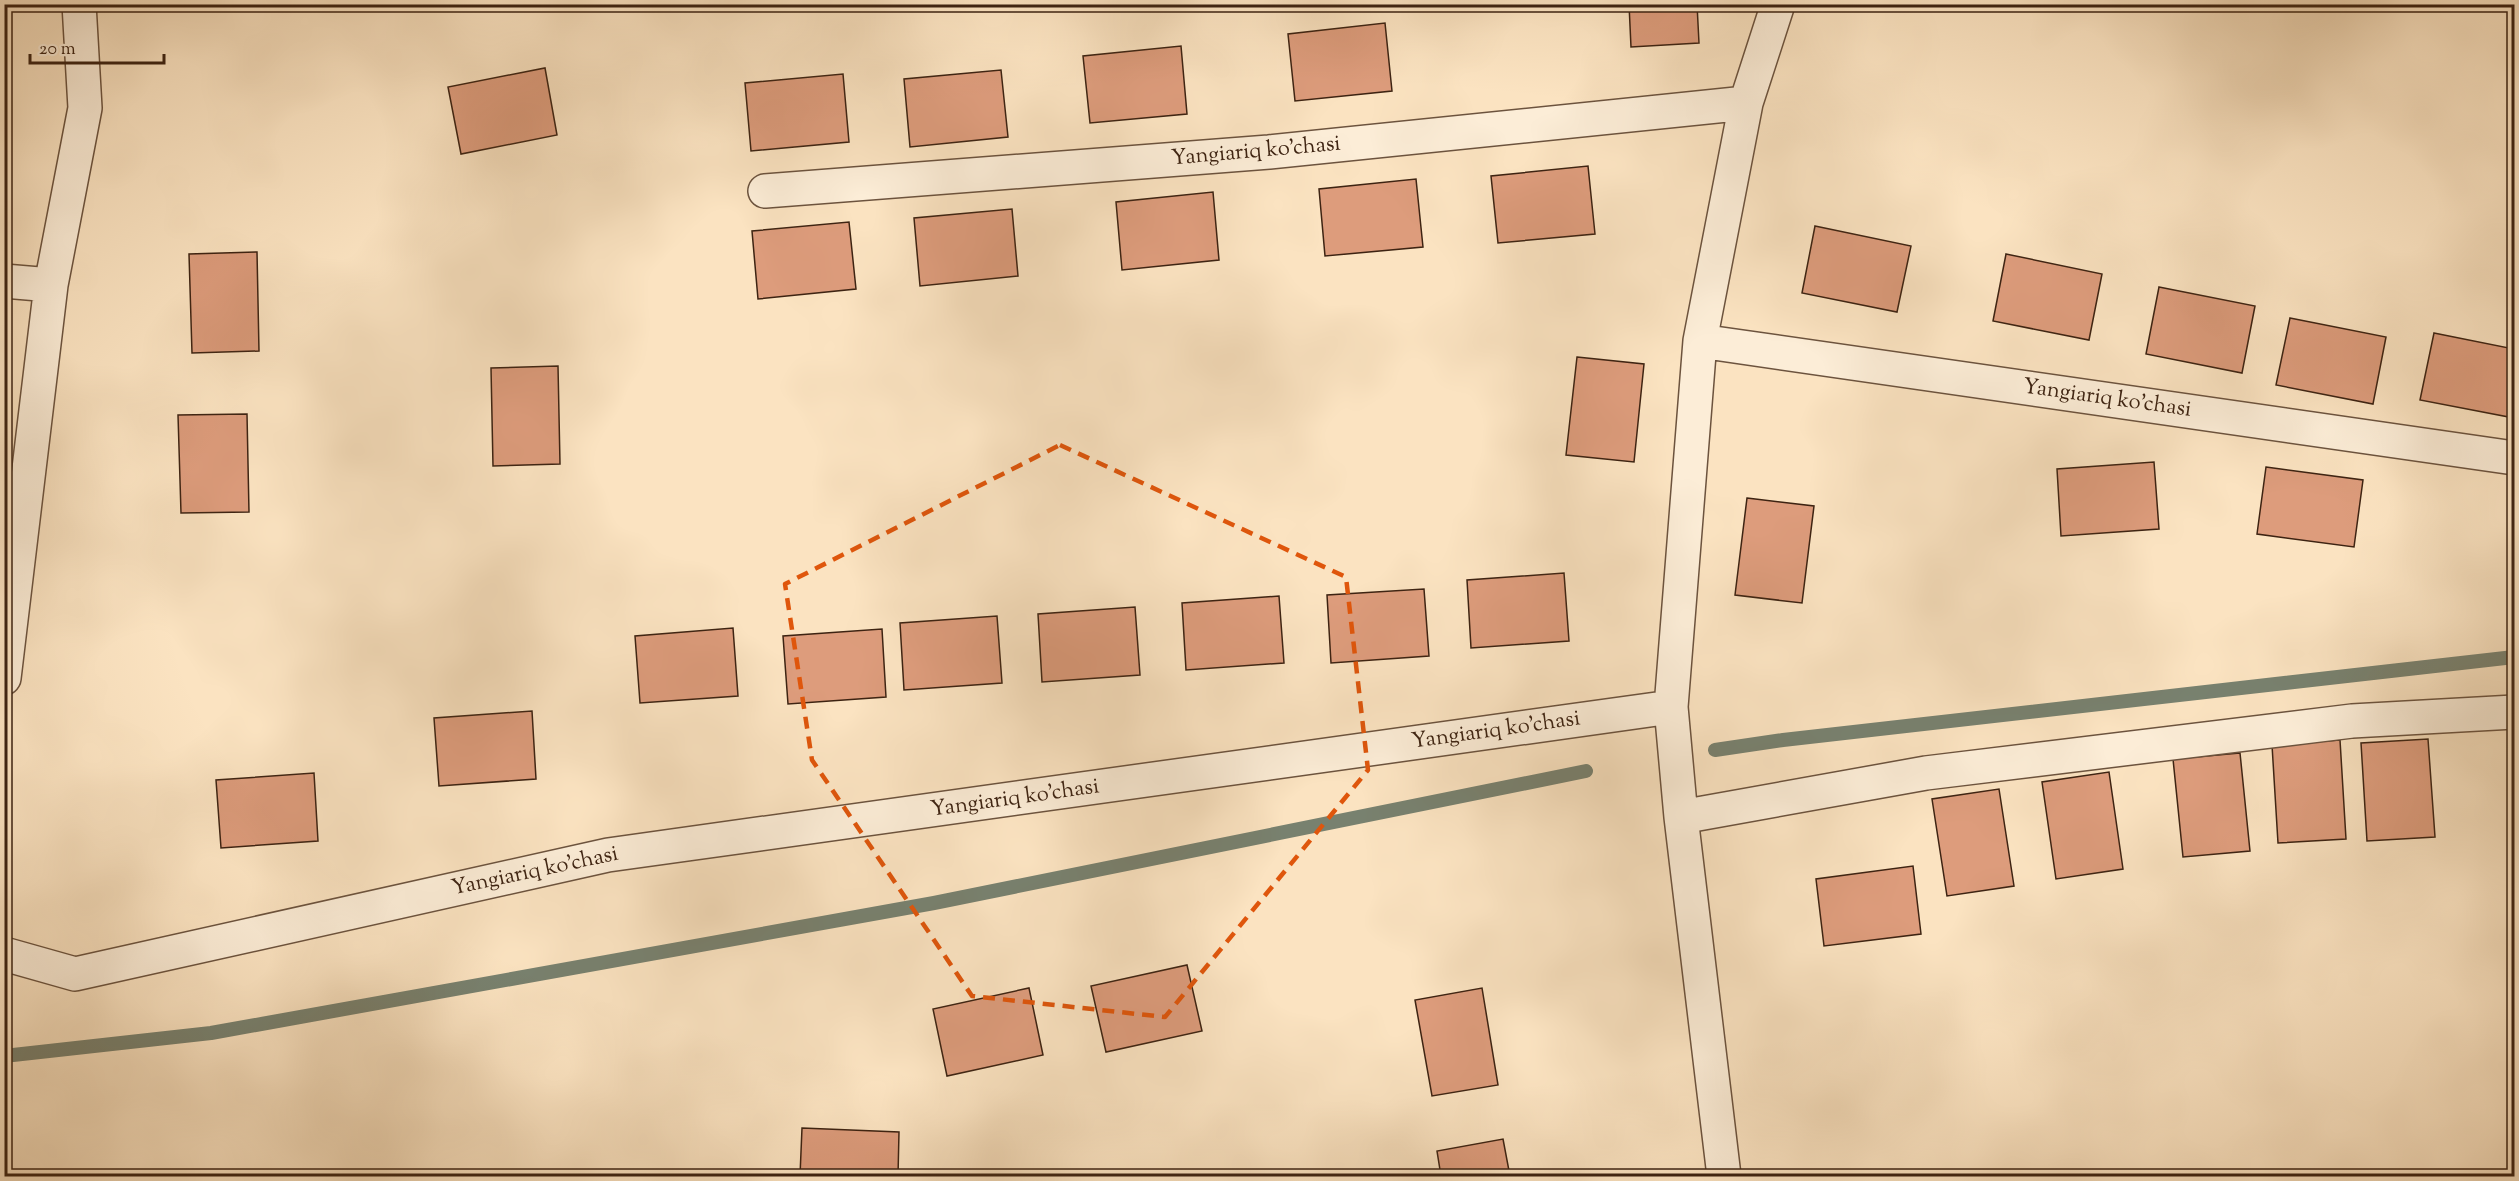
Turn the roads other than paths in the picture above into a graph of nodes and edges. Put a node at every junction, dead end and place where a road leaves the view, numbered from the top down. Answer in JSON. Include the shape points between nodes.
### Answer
{"nodes":[{"id":1,"x":79,"y":4,"type":"edge"},
{"id":2,"x":1778,"y":4,"type":"edge"},
{"id":3,"x":1746,"y":103,"type":"junction"},
{"id":4,"x":765,"y":191,"type":"dead end"},
{"id":5,"x":4,"y":281,"type":"edge"},
{"id":6,"x":51,"y":285,"type":"junction"},
{"id":7,"x":1700,"y":341,"type":"junction"},
{"id":8,"x":2514,"y":458,"type":"edge"},
{"id":9,"x":4,"y":678,"type":"edge"},
{"id":10,"x":1671,"y":707,"type":"junction"},
{"id":11,"x":2514,"y":712,"type":"edge"},
{"id":12,"x":1681,"y":817,"type":"junction"},
{"id":13,"x":4,"y":954,"type":"edge"},
{"id":14,"x":1724,"y":1176,"type":"edge"}],
"edges":[{"from":1,"to":6,"type":"street","via":[[85,108]]},
{"from":2,"to":3,"type":"street"},
{"from":3,"to":4,"type":"street","name":"Yangiariq ko'chasi","via":[[1269,152]]},
{"from":3,"to":7,"type":"street"},
{"from":5,"to":6,"type":"street"},
{"from":6,"to":9,"type":"street"},
{"from":7,"to":8,"type":"street","name":"Yangiariq ko'chasi"},
{"from":7,"to":10,"type":"street"},
{"from":10,"to":12,"type":"street"},
{"from":10,"to":13,"type":"street","name":"Yangiariq ko'chasi","via":[[608,855],[75,974]]},
{"from":11,"to":12,"type":"street","via":[[2352,721],[1938,771]]},
{"from":12,"to":14,"type":"street"}]}
